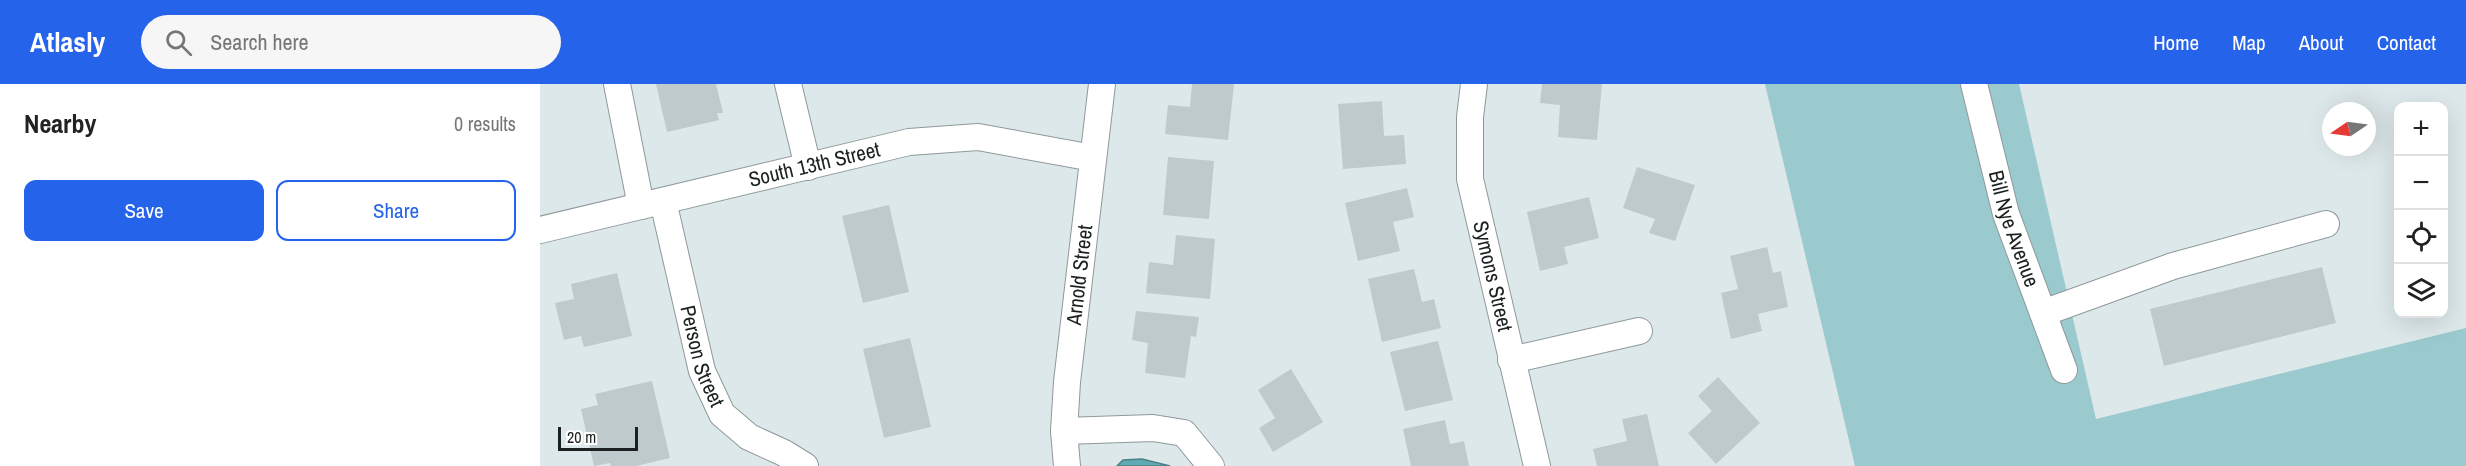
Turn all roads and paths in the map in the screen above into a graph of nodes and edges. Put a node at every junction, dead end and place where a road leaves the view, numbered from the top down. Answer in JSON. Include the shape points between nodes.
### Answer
{"nodes":[{"id":1,"x":617,"y":84,"type":"edge"},
{"id":2,"x":788,"y":84,"type":"edge"},
{"id":3,"x":1102,"y":84,"type":"edge"},
{"id":4,"x":1474,"y":84,"type":"edge"},
{"id":5,"x":1974,"y":84,"type":"edge"},
{"id":6,"x":1093,"y":158,"type":"junction"},
{"id":7,"x":808,"y":167,"type":"junction"},
{"id":8,"x":652,"y":204,"type":"junction"},
{"id":9,"x":2326,"y":224,"type":"dead end"},
{"id":10,"x":540,"y":230,"type":"edge"},
{"id":11,"x":2043,"y":313,"type":"junction"},
{"id":12,"x":1639,"y":331,"type":"dead end"},
{"id":13,"x":1512,"y":360,"type":"junction"},
{"id":14,"x":2064,"y":370,"type":"dead end"},
{"id":15,"x":1064,"y":431,"type":"junction"},
{"id":16,"x":805,"y":466,"type":"edge"},
{"id":17,"x":1067,"y":466,"type":"edge"},
{"id":18,"x":1211,"y":466,"type":"edge"},
{"id":19,"x":1537,"y":466,"type":"edge"}],
"edges":[{"from":1,"to":8,"type":"street","name":"Person Street"},
{"from":2,"to":7,"type":"street"},
{"from":3,"to":6,"type":"street","name":"Arnold Street"},
{"from":4,"to":13,"type":"street","name":"Symons Street","via":[[1470,179]]},
{"from":5,"to":11,"type":"street","name":"Bill Nye Avenue","via":[[2006,214]]},
{"from":6,"to":7,"type":"street","name":"South 13th Street","via":[[978,137],[909,142]]},
{"from":6,"to":15,"type":"street","name":"Arnold Street"},
{"from":7,"to":8,"type":"street","name":"South 13th Street"},
{"from":8,"to":10,"type":"street","name":"South 13th Street"},
{"from":8,"to":16,"type":"street","name":"Person Street","via":[[702,371],[722,414],[749,437]]},
{"from":9,"to":11,"type":"street","via":[[2173,266]]},
{"from":11,"to":14,"type":"street","name":"Bill Nye Avenue"},
{"from":12,"to":13,"type":"street"},
{"from":13,"to":19,"type":"street","name":"Symons Street"},
{"from":15,"to":17,"type":"street","name":"Arnold Street"},
{"from":15,"to":18,"type":"street","via":[[1153,428],[1184,433]]}]}
